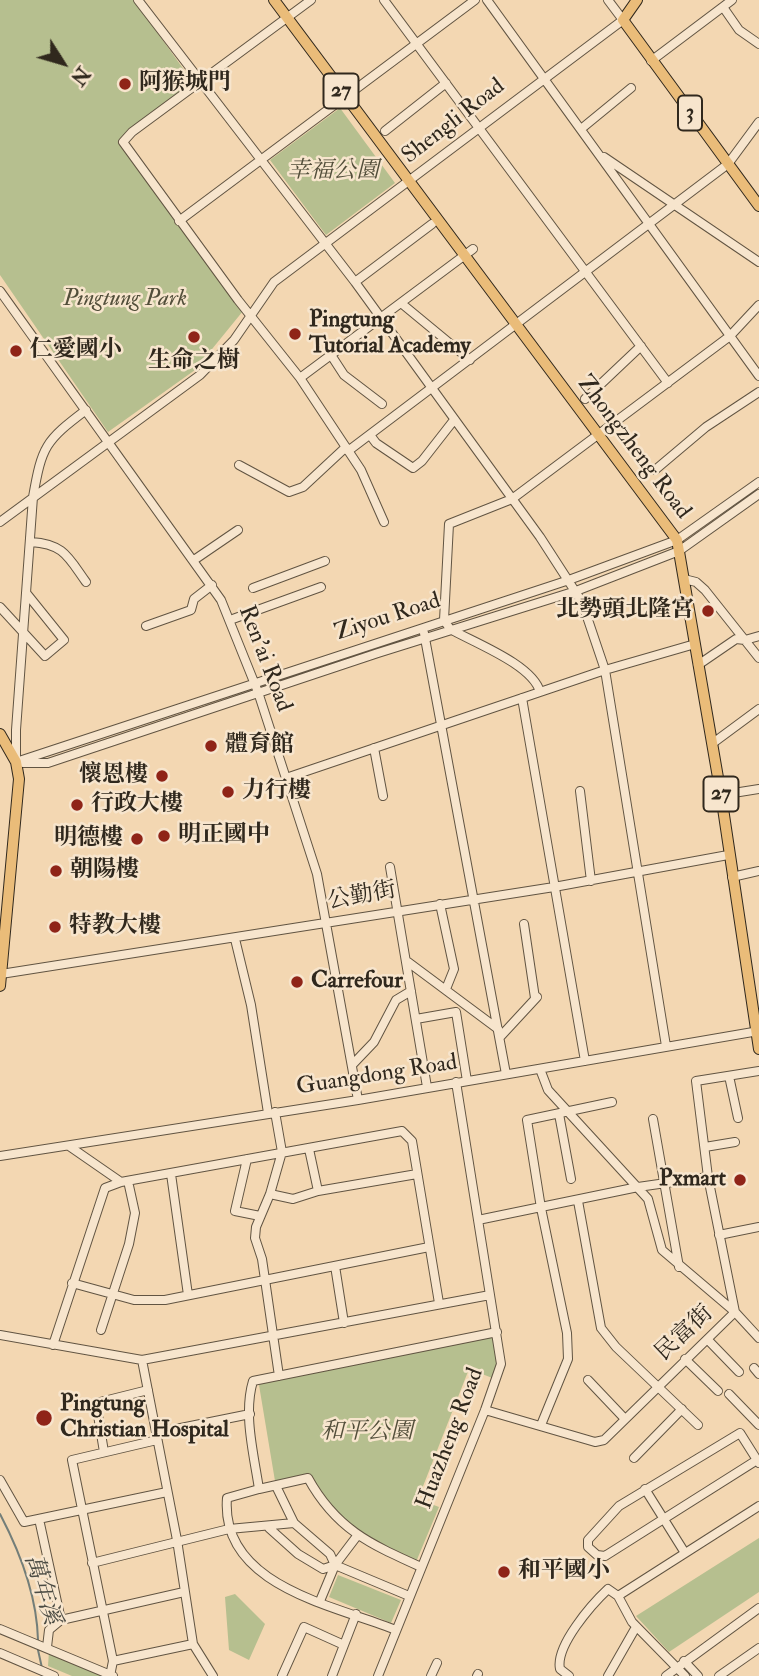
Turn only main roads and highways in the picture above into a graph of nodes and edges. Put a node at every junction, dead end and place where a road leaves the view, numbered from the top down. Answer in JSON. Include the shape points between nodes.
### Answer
{"nodes":[{"id":1,"x":274,"y":0,"type":"edge"},
{"id":2,"x":637,"y":0,"type":"edge"},
{"id":3,"x":759,"y":206,"type":"edge"},
{"id":4,"x":0,"y":734,"type":"edge"},
{"id":5,"x":1,"y":974,"type":"edge"},
{"id":6,"x":0,"y":986,"type":"edge"},
{"id":7,"x":758,"y":1031,"type":"edge"},
{"id":8,"x":759,"y":1049,"type":"edge"}],
"edges":[{"from":1,"to":7,"type":"main road","name":"Zhongzheng Road","number":"27","via":[[409,181],[469,252],[517,326],[677,540]]},
{"from":2,"to":3,"type":"main road","name":"Shengli Road","number":"3","via":[[622,20]]},
{"from":4,"to":5,"type":"main road","via":[[16,762],[19,779]]},
{"from":5,"to":6,"type":"main road"},
{"from":7,"to":8,"type":"main road","name":"Zhongzheng Road","number":"27"}]}
